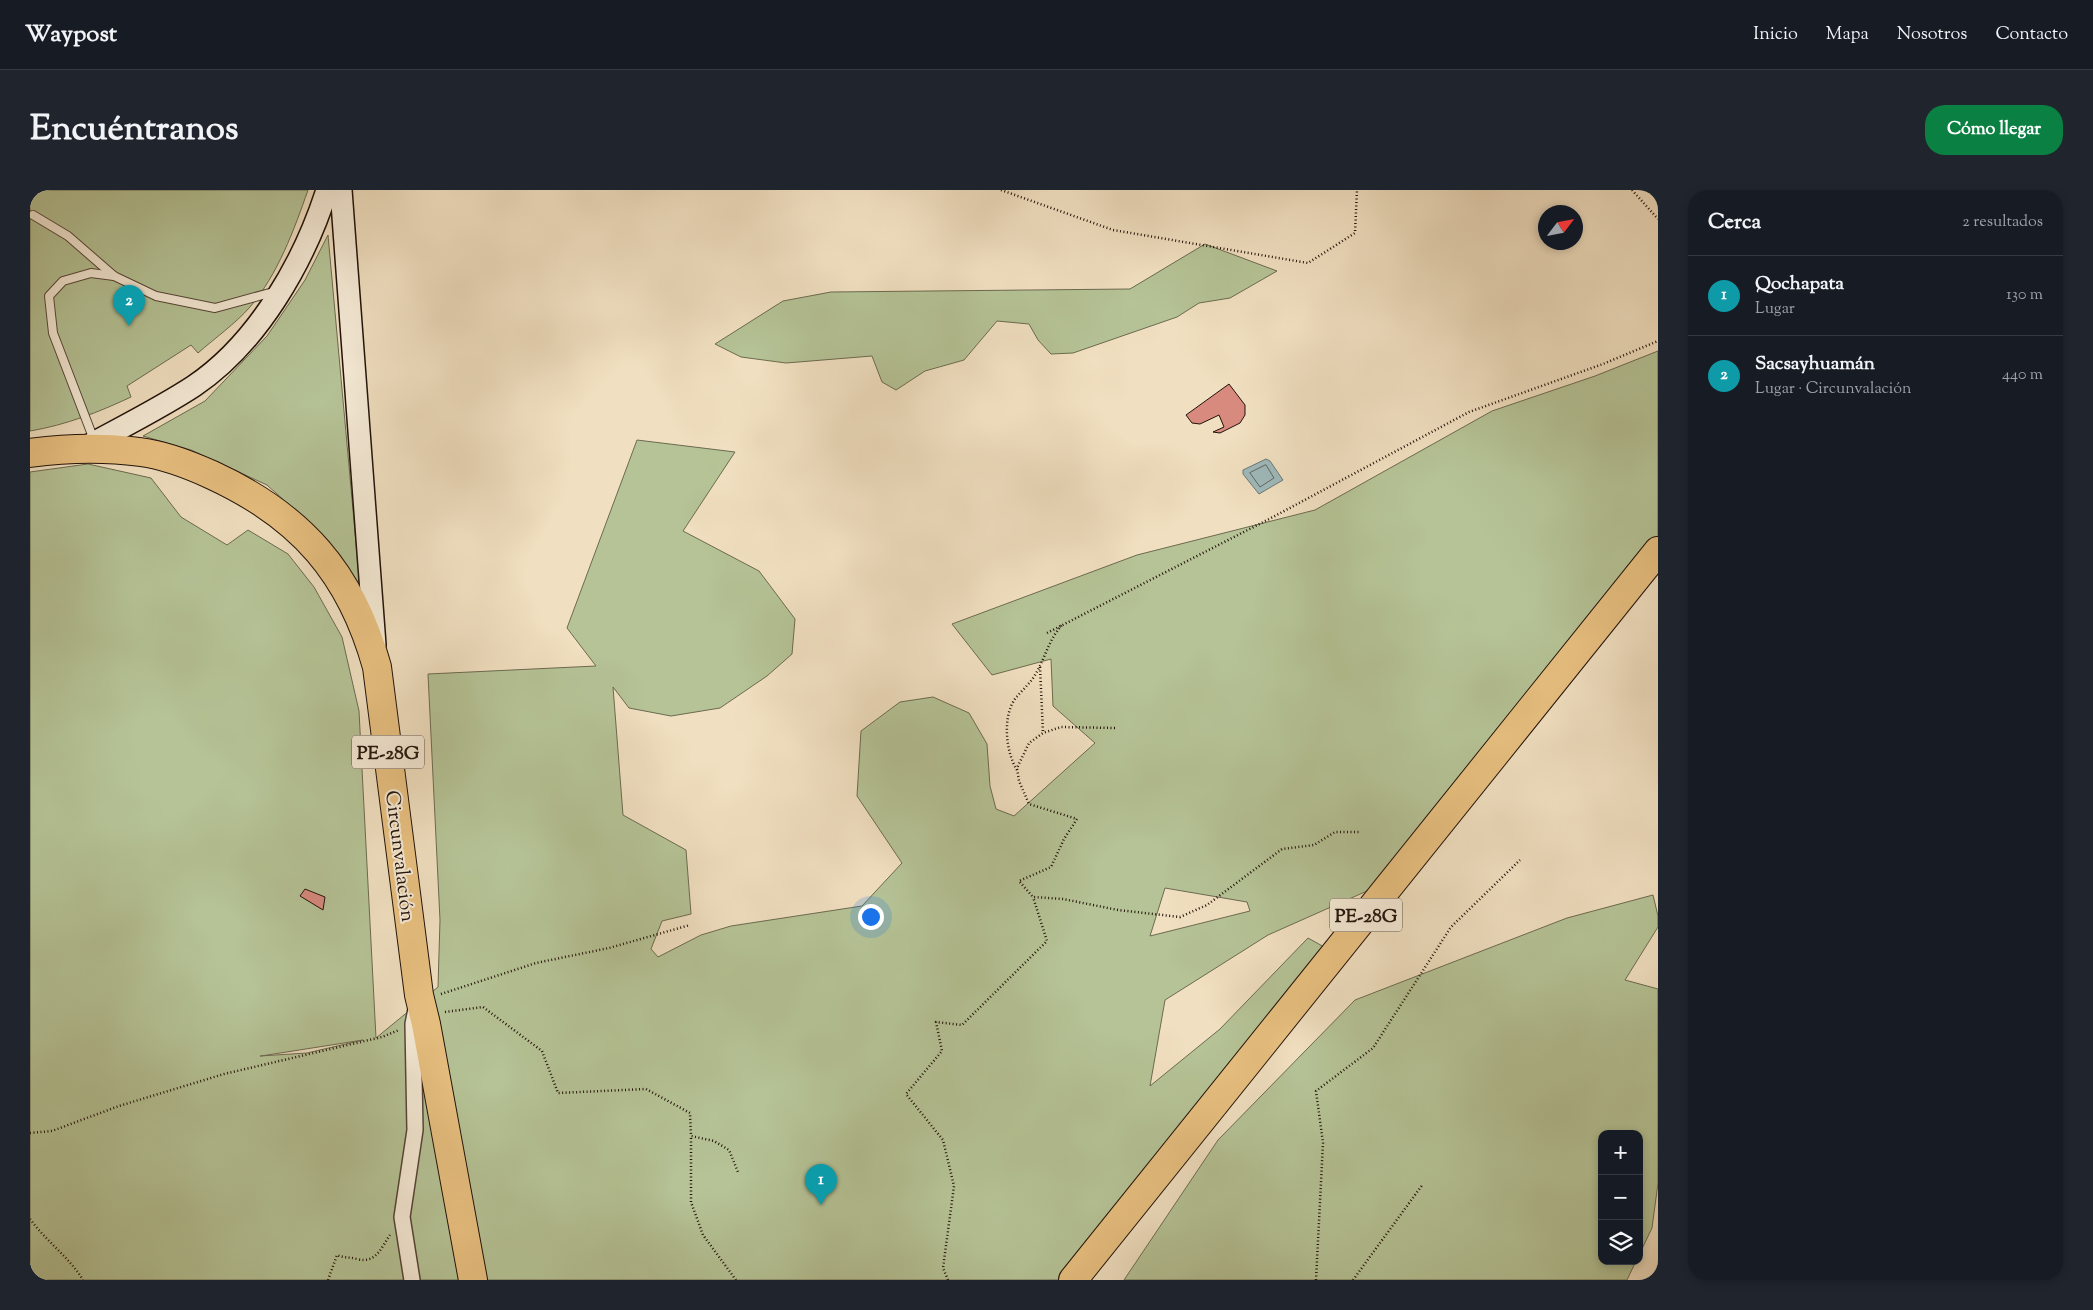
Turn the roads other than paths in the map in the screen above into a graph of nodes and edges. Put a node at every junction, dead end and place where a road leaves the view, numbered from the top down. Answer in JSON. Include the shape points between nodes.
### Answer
{"nodes":[{"id":1,"x":327,"y":190,"type":"edge"},
{"id":2,"x":341,"y":190,"type":"edge"},
{"id":3,"x":32,"y":214,"type":"dead end"},
{"id":4,"x":114,"y":276,"type":"junction"},
{"id":5,"x":281,"y":290,"type":"junction"},
{"id":6,"x":90,"y":445,"type":"junction"},
{"id":7,"x":30,"y":453,"type":"edge"},
{"id":8,"x":1658,"y":551,"type":"edge"},
{"id":9,"x":377,"y":667,"type":"junction"},
{"id":10,"x":419,"y":995,"type":"junction"},
{"id":11,"x":412,"y":1280,"type":"edge"},
{"id":12,"x":473,"y":1280,"type":"edge"},
{"id":13,"x":1073,"y":1280,"type":"edge"}],
"edges":[{"from":1,"to":5,"type":"street","via":[[308,240]]},
{"from":2,"to":9,"type":"street"},
{"from":3,"to":4,"type":"lane","via":[[68,236]]},
{"from":4,"to":5,"type":"lane","via":[[156,296],[215,308]]},
{"from":4,"to":6,"type":"lane","via":[[91,274],[62,281],[49,296],[53,333]]},
{"from":5,"to":6,"type":"street","via":[[262,320],[227,358],[195,386]]},
{"from":6,"to":7,"type":"highway","name":"Circunvalación","number":"PE-28G"},
{"from":6,"to":9,"type":"highway","name":"Circunvalación","number":"PE-28G","via":[[172,459],[261,500],[301,533],[335,572],[366,632]]},
{"from":8,"to":13,"type":"highway","number":"PE-28G"},
{"from":9,"to":10,"type":"highway","name":"Circunvalación","number":"PE-28G"},
{"from":10,"to":11,"type":"street","via":[[413,1024],[415,1130],[402,1217]]},
{"from":10,"to":12,"type":"highway","name":"Circunvalación","number":"PE-28G"}]}
